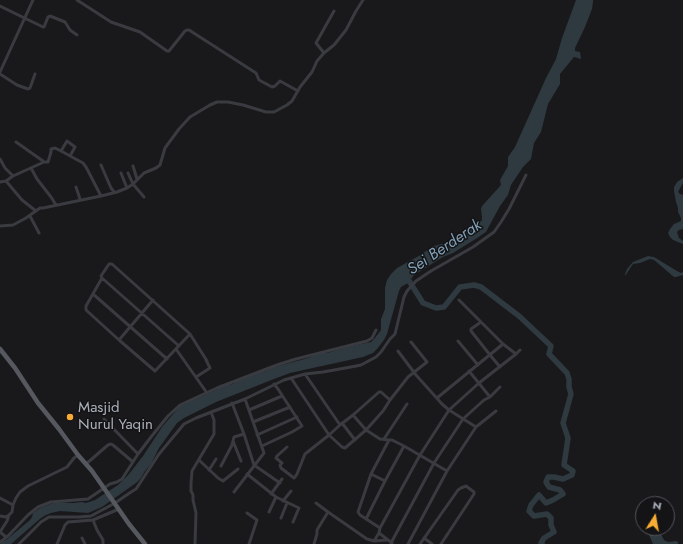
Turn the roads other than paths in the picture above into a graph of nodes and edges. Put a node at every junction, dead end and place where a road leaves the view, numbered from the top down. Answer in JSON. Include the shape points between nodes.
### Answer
{"nodes":[{"id":1,"x":33,"y":0,"type":"edge"},
{"id":2,"x":77,"y":0,"type":"edge"},
{"id":3,"x":363,"y":0,"type":"edge"},
{"id":4,"x":0,"y":6,"type":"edge"},
{"id":5,"x":334,"y":11,"type":"dead end"},
{"id":6,"x":24,"y":18,"type":"junction"},
{"id":7,"x":77,"y":35,"type":"dead end"},
{"id":8,"x":324,"y":54,"type":"junction"},
{"id":9,"x":0,"y":73,"type":"edge"},
{"id":10,"x":35,"y":74,"type":"dead end"},
{"id":11,"x":298,"y":91,"type":"junction"},
{"id":12,"x":16,"y":142,"type":"dead end"},
{"id":13,"x":61,"y":151,"type":"junction"},
{"id":14,"x":70,"y":156,"type":"junction"},
{"id":15,"x":0,"y":159,"type":"edge"},
{"id":16,"x":44,"y":162,"type":"junction"},
{"id":17,"x":101,"y":165,"type":"dead end"},
{"id":18,"x":134,"y":166,"type":"dead end"},
{"id":19,"x":31,"y":168,"type":"junction"},
{"id":20,"x":121,"y":173,"type":"dead end"},
{"id":21,"x":128,"y":173,"type":"dead end"},
{"id":22,"x":13,"y":176,"type":"junction"},
{"id":23,"x":526,"y":176,"type":"dead end"},
{"id":24,"x":137,"y":179,"type":"junction"},
{"id":25,"x":6,"y":181,"type":"junction"},
{"id":26,"x":0,"y":182,"type":"edge"},
{"id":27,"x":133,"y":184,"type":"junction"},
{"id":28,"x":76,"y":187,"type":"dead end"},
{"id":29,"x":127,"y":188,"type":"junction"},
{"id":30,"x":114,"y":192,"type":"junction"},
{"id":31,"x":101,"y":196,"type":"junction"},
{"id":32,"x":144,"y":197,"type":"dead end"},
{"id":33,"x":80,"y":199,"type":"junction"},
{"id":34,"x":56,"y":205,"type":"junction"},
{"id":35,"x":35,"y":212,"type":"junction"},
{"id":36,"x":31,"y":216,"type":"junction"},
{"id":37,"x":0,"y":226,"type":"edge"},
{"id":38,"x":39,"y":233,"type":"dead end"},
{"id":39,"x":102,"y":278,"type":"junction"},
{"id":40,"x":93,"y":294,"type":"junction"},
{"id":41,"x":153,"y":300,"type":"junction"},
{"id":42,"x":459,"y":300,"type":"dead end"},
{"id":43,"x":142,"y":314,"type":"junction"},
{"id":44,"x":481,"y":322,"type":"junction"},
{"id":45,"x":130,"y":327,"type":"junction"},
{"id":46,"x":376,"y":330,"type":"dead end"},
{"id":47,"x":190,"y":334,"type":"junction"},
{"id":48,"x":119,"y":340,"type":"junction"},
{"id":49,"x":458,"y":341,"type":"dead end"},
{"id":50,"x":410,"y":342,"type":"dead end"},
{"id":51,"x":503,"y":344,"type":"junction"},
{"id":52,"x":177,"y":348,"type":"junction"},
{"id":53,"x":0,"y":349,"type":"edge"},
{"id":54,"x":520,"y":350,"type":"dead end"},
{"id":55,"x":398,"y":351,"type":"dead end"},
{"id":56,"x":516,"y":354,"type":"junction"},
{"id":57,"x":490,"y":355,"type":"junction"},
{"id":58,"x":167,"y":359,"type":"junction"},
{"id":59,"x":478,"y":365,"type":"junction"},
{"id":60,"x":500,"y":367,"type":"junction"},
{"id":61,"x":469,"y":371,"type":"junction"},
{"id":62,"x":415,"y":373,"type":"junction"},
{"id":63,"x":305,"y":374,"type":"junction"},
{"id":64,"x":196,"y":377,"type":"junction"},
{"id":65,"x":291,"y":378,"type":"junction"},
{"id":66,"x":274,"y":384,"type":"junction"},
{"id":67,"x":479,"y":384,"type":"junction"},
{"id":68,"x":500,"y":387,"type":"dead end"},
{"id":69,"x":207,"y":393,"type":"junction"},
{"id":70,"x":282,"y":396,"type":"junction"},
{"id":71,"x":490,"y":397,"type":"junction"},
{"id":72,"x":437,"y":398,"type":"junction"},
{"id":73,"x":245,"y":399,"type":"junction"},
{"id":74,"x":390,"y":400,"type":"junction"},
{"id":75,"x":232,"y":403,"type":"junction"},
{"id":76,"x":407,"y":404,"type":"dead end"},
{"id":77,"x":290,"y":407,"type":"junction"},
{"id":78,"x":249,"y":410,"type":"junction"},
{"id":79,"x":449,"y":410,"type":"junction"},
{"id":80,"x":496,"y":411,"type":"dead end"},
{"id":81,"x":211,"y":412,"type":"junction"},
{"id":82,"x":353,"y":415,"type":"junction"},
{"id":83,"x":297,"y":417,"type":"junction"},
{"id":84,"x":104,"y":418,"type":"dead end"},
{"id":85,"x":463,"y":419,"type":"junction"},
{"id":86,"x":253,"y":422,"type":"junction"},
{"id":87,"x":341,"y":424,"type":"junction"},
{"id":88,"x":476,"y":427,"type":"junction"},
{"id":89,"x":366,"y":430,"type":"junction"},
{"id":90,"x":244,"y":434,"type":"junction"},
{"id":91,"x":257,"y":435,"type":"junction"},
{"id":92,"x":329,"y":435,"type":"junction"},
{"id":93,"x":355,"y":440,"type":"junction"},
{"id":94,"x":384,"y":440,"type":"junction"},
{"id":95,"x":389,"y":440,"type":"junction"},
{"id":96,"x":233,"y":441,"type":"junction"},
{"id":97,"x":262,"y":446,"type":"junction"},
{"id":98,"x":404,"y":446,"type":"junction"},
{"id":99,"x":287,"y":447,"type":"dead end"},
{"id":100,"x":138,"y":454,"type":"junction"},
{"id":101,"x":78,"y":455,"type":"junction"},
{"id":102,"x":420,"y":455,"type":"junction"},
{"id":103,"x":216,"y":459,"type":"dead end"},
{"id":104,"x":198,"y":460,"type":"junction"},
{"id":105,"x":241,"y":461,"type":"dead end"},
{"id":106,"x":132,"y":462,"type":"junction"},
{"id":107,"x":434,"y":463,"type":"junction"},
{"id":108,"x":86,"y":464,"type":"junction"},
{"id":109,"x":254,"y":465,"type":"junction"},
{"id":110,"x":220,"y":466,"type":"dead end"},
{"id":111,"x":238,"y":469,"type":"dead end"},
{"id":112,"x":209,"y":470,"type":"junction"},
{"id":113,"x":447,"y":471,"type":"junction"},
{"id":114,"x":247,"y":474,"type":"junction"},
{"id":115,"x":371,"y":474,"type":"junction"},
{"id":116,"x":282,"y":479,"type":"dead end"},
{"id":117,"x":385,"y":481,"type":"junction"},
{"id":118,"x":280,"y":483,"type":"junction"},
{"id":119,"x":105,"y":490,"type":"junction"},
{"id":120,"x":291,"y":491,"type":"dead end"},
{"id":121,"x":234,"y":492,"type":"dead end"},
{"id":122,"x":271,"y":494,"type":"junction"},
{"id":123,"x":276,"y":497,"type":"junction"},
{"id":124,"x":0,"y":498,"type":"edge"},
{"id":125,"x":113,"y":501,"type":"junction"},
{"id":126,"x":283,"y":501,"type":"junction"},
{"id":127,"x":287,"y":503,"type":"junction"},
{"id":128,"x":316,"y":503,"type":"dead end"},
{"id":129,"x":13,"y":505,"type":"junction"},
{"id":130,"x":119,"y":509,"type":"junction"},
{"id":131,"x":269,"y":512,"type":"dead end"},
{"id":132,"x":328,"y":512,"type":"junction"},
{"id":133,"x":247,"y":513,"type":"dead end"},
{"id":134,"x":0,"y":516,"type":"edge"},
{"id":135,"x":8,"y":516,"type":"junction"},
{"id":136,"x":281,"y":518,"type":"dead end"},
{"id":137,"x":93,"y":520,"type":"junction"},
{"id":138,"x":366,"y":520,"type":"junction"},
{"id":139,"x":293,"y":522,"type":"dead end"},
{"id":140,"x":380,"y":528,"type":"junction"},
{"id":141,"x":379,"y":533,"type":"junction"},
{"id":142,"x":6,"y":537,"type":"junction"},
{"id":143,"x":82,"y":538,"type":"dead end"},
{"id":144,"x":424,"y":538,"type":"junction"},
{"id":145,"x":387,"y":540,"type":"junction"},
{"id":146,"x":374,"y":541,"type":"junction"},
{"id":147,"x":428,"y":541,"type":"junction"},
{"id":148,"x":0,"y":542,"type":"edge"},
{"id":149,"x":392,"y":543,"type":"edge"},
{"id":150,"x":19,"y":544,"type":"edge"},
{"id":151,"x":57,"y":544,"type":"edge"},
{"id":152,"x":85,"y":544,"type":"edge"},
{"id":153,"x":103,"y":544,"type":"edge"},
{"id":154,"x":146,"y":544,"type":"edge"},
{"id":155,"x":195,"y":544,"type":"edge"},
{"id":156,"x":249,"y":544,"type":"edge"},
{"id":157,"x":314,"y":544,"type":"edge"},
{"id":158,"x":408,"y":544,"type":"edge"},
{"id":159,"x":420,"y":544,"type":"edge"},
{"id":160,"x":425,"y":544,"type":"edge"},
{"id":161,"x":432,"y":544,"type":"edge"},
{"id":162,"x":441,"y":544,"type":"edge"}],
"edges":[{"from":1,"to":6,"type":"street"},
{"from":2,"to":11,"type":"street","via":[[112,22],[140,32],[167,51],[189,30],[256,73],[259,80],[272,87],[280,81]]},
{"from":3,"to":8,"type":"street","via":[[342,36]]},
{"from":4,"to":6,"type":"street"},
{"from":5,"to":8,"type":"street","via":[[316,43]]},
{"from":6,"to":7,"type":"street","via":[[43,27],[50,16],[65,22]]},
{"from":6,"to":9,"type":"street"},
{"from":8,"to":11,"type":"street"},
{"from":9,"to":10,"type":"street","via":[[28,89]]},
{"from":11,"to":24,"type":"street","via":[[292,101],[274,112],[228,102],[210,105],[190,117],[179,129],[165,148],[160,165]]},
{"from":12,"to":16,"type":"street"},
{"from":13,"to":14,"type":"street"},
{"from":13,"to":14,"type":"street","via":[[67,140],[75,147]]},
{"from":13,"to":16,"type":"street","via":[[51,149],[48,162]]},
{"from":14,"to":31,"type":"street","via":[[85,164]]},
{"from":15,"to":22,"type":"street","via":[[4,168]]},
{"from":16,"to":19,"type":"street"},
{"from":17,"to":30,"type":"street"},
{"from":18,"to":24,"type":"street"},
{"from":19,"to":22,"type":"street"},
{"from":19,"to":34,"type":"street"},
{"from":20,"to":29,"type":"street"},
{"from":21,"to":27,"type":"street"},
{"from":22,"to":25,"type":"street"},
{"from":23,"to":63,"type":"street","via":[[494,232],[416,281],[407,291],[395,334],[376,357],[361,365]]},
{"from":24,"to":27,"type":"street"},
{"from":25,"to":26,"type":"street"},
{"from":25,"to":35,"type":"street"},
{"from":27,"to":29,"type":"street"},
{"from":27,"to":32,"type":"street"},
{"from":28,"to":33,"type":"street"},
{"from":29,"to":30,"type":"street"},
{"from":30,"to":31,"type":"street"},
{"from":31,"to":33,"type":"street"},
{"from":33,"to":34,"type":"street"},
{"from":34,"to":35,"type":"street"},
{"from":35,"to":36,"type":"street"},
{"from":36,"to":37,"type":"street","via":[[13,225]]},
{"from":36,"to":38,"type":"street"},
{"from":39,"to":40,"type":"street"},
{"from":39,"to":41,"type":"street","via":[[109,264],[112,264]]},
{"from":39,"to":43,"type":"street"},
{"from":40,"to":45,"type":"street"},
{"from":40,"to":48,"type":"street","via":[[86,310]]},
{"from":41,"to":43,"type":"street"},
{"from":41,"to":47,"type":"street"},
{"from":42,"to":44,"type":"street"},
{"from":43,"to":45,"type":"street"},
{"from":43,"to":52,"type":"street"},
{"from":44,"to":51,"type":"street"},
{"from":44,"to":57,"type":"street","via":[[471,331]]},
{"from":45,"to":48,"type":"street"},
{"from":45,"to":58,"type":"street"},
{"from":46,"to":69,"type":"street","via":[[367,341],[277,365]]},
{"from":47,"to":52,"type":"street"},
{"from":47,"to":64,"type":"street","via":[[210,368]]},
{"from":48,"to":58,"type":"street","via":[[155,371]]},
{"from":49,"to":59,"type":"street"},
{"from":50,"to":62,"type":"street","via":[[427,362]]},
{"from":51,"to":56,"type":"street"},
{"from":51,"to":57,"type":"street"},
{"from":52,"to":58,"type":"street"},
{"from":52,"to":64,"type":"street"},
{"from":53,"to":101,"type":"main road"},
{"from":54,"to":56,"type":"street"},
{"from":55,"to":62,"type":"street"},
{"from":56,"to":60,"type":"street"},
{"from":57,"to":59,"type":"street"},
{"from":57,"to":60,"type":"street"},
{"from":59,"to":61,"type":"street"},
{"from":60,"to":67,"type":"street"},
{"from":61,"to":67,"type":"street"},
{"from":61,"to":72,"type":"street"},
{"from":62,"to":72,"type":"street"},
{"from":62,"to":74,"type":"street","via":[[408,377]]},
{"from":63,"to":65,"type":"street"},
{"from":63,"to":87,"type":"street"},
{"from":64,"to":69,"type":"street"},
{"from":65,"to":66,"type":"street"},
{"from":65,"to":92,"type":"street"},
{"from":66,"to":70,"type":"street"},
{"from":66,"to":73,"type":"street"},
{"from":67,"to":71,"type":"street"},
{"from":67,"to":79,"type":"street"},
{"from":68,"to":71,"type":"street"},
{"from":69,"to":100,"type":"street","via":[[180,405],[172,412]]},
{"from":70,"to":77,"type":"street"},
{"from":70,"to":78,"type":"street"},
{"from":71,"to":85,"type":"street"},
{"from":72,"to":79,"type":"street"},
{"from":73,"to":75,"type":"street"},
{"from":73,"to":78,"type":"street"},
{"from":74,"to":82,"type":"street","via":[[380,392]]},
{"from":74,"to":89,"type":"street"},
{"from":75,"to":81,"type":"street"},
{"from":75,"to":90,"type":"street"},
{"from":76,"to":94,"type":"street"},
{"from":77,"to":83,"type":"street"},
{"from":77,"to":86,"type":"street"},
{"from":78,"to":86,"type":"street"},
{"from":79,"to":85,"type":"street"},
{"from":79,"to":102,"type":"street"},
{"from":80,"to":88,"type":"street"},
{"from":81,"to":104,"type":"street","via":[[214,434]]},
{"from":81,"to":125,"type":"street","via":[[184,424],[159,454],[136,489]]},
{"from":82,"to":87,"type":"street"},
{"from":82,"to":89,"type":"street"},
{"from":83,"to":91,"type":"street"},
{"from":83,"to":97,"type":"street","via":[[302,426]]},
{"from":84,"to":100,"type":"street"},
{"from":85,"to":88,"type":"street"},
{"from":85,"to":107,"type":"street"},
{"from":86,"to":91,"type":"street"},
{"from":87,"to":92,"type":"street"},
{"from":87,"to":93,"type":"street"},
{"from":88,"to":113,"type":"street"},
{"from":89,"to":93,"type":"street"},
{"from":89,"to":94,"type":"street"},
{"from":90,"to":96,"type":"street","via":[[234,437]]},
{"from":90,"to":109,"type":"street"},
{"from":91,"to":97,"type":"street"},
{"from":92,"to":93,"type":"street","via":[[344,448]]},
{"from":92,"to":99,"type":"street","via":[[305,454],[294,478],[281,468],[282,463],[276,458]]},
{"from":94,"to":95,"type":"street"},
{"from":95,"to":98,"type":"street"},
{"from":95,"to":115,"type":"street"},
{"from":96,"to":105,"type":"street"},
{"from":96,"to":110,"type":"street"},
{"from":97,"to":109,"type":"street","via":[[264,454]]},
{"from":98,"to":102,"type":"street"},
{"from":98,"to":117,"type":"street"},
{"from":100,"to":106,"type":"street"},
{"from":101,"to":108,"type":"main road"},
{"from":101,"to":129,"type":"street","via":[[67,467],[20,492]]},
{"from":102,"to":107,"type":"street"},
{"from":102,"to":140,"type":"street"},
{"from":103,"to":112,"type":"street"},
{"from":104,"to":112,"type":"street"},
{"from":104,"to":155,"type":"street","via":[[192,471],[191,483],[196,513]]},
{"from":106,"to":108,"type":"street","via":[[111,444]]},
{"from":106,"to":119,"type":"street","via":[[122,479],[110,484]]},
{"from":107,"to":113,"type":"street"},
{"from":107,"to":149,"type":"street"},
{"from":108,"to":119,"type":"main road"},
{"from":109,"to":114,"type":"street"},
{"from":109,"to":118,"type":"street"},
{"from":111,"to":112,"type":"street","via":[[224,481]]},
{"from":113,"to":158,"type":"street"},
{"from":114,"to":121,"type":"street"},
{"from":114,"to":122,"type":"street"},
{"from":115,"to":117,"type":"street"},
{"from":115,"to":138,"type":"street","via":[[358,512]]},
{"from":116,"to":118,"type":"street"},
{"from":117,"to":138,"type":"street"},
{"from":118,"to":122,"type":"street"},
{"from":119,"to":125,"type":"main road"},
{"from":119,"to":142,"type":"street","via":[[88,499],[51,502],[38,507]]},
{"from":120,"to":126,"type":"street"},
{"from":122,"to":123,"type":"street"},
{"from":123,"to":126,"type":"street"},
{"from":123,"to":131,"type":"street"},
{"from":124,"to":129,"type":"street"},
{"from":125,"to":130,"type":"main road"},
{"from":125,"to":150,"type":"street","via":[[91,516],[49,517]]},
{"from":126,"to":127,"type":"street"},
{"from":127,"to":136,"type":"street"},
{"from":127,"to":139,"type":"street","via":[[299,508]]},
{"from":128,"to":132,"type":"street"},
{"from":129,"to":135,"type":"street"},
{"from":130,"to":137,"type":"street"},
{"from":130,"to":154,"type":"main road"},
{"from":132,"to":146,"type":"street","via":[[367,539]]},
{"from":132,"to":157,"type":"street","via":[[317,530]]},
{"from":133,"to":156,"type":"street","via":[[257,520]]},
{"from":134,"to":135,"type":"street"},
{"from":135,"to":142,"type":"street","via":[[0,532]]},
{"from":137,"to":151,"type":"street","via":[[66,523]]},
{"from":137,"to":153,"type":"street"},
{"from":138,"to":140,"type":"street"},
{"from":140,"to":141,"type":"street"},
{"from":141,"to":145,"type":"street"},
{"from":141,"to":146,"type":"street"},
{"from":142,"to":148,"type":"street"},
{"from":143,"to":152,"type":"street"},
{"from":144,"to":147,"type":"street"},
{"from":144,"to":159,"type":"street"},
{"from":144,"to":162,"type":"street","via":[[458,490],[466,486],[474,494]]},
{"from":145,"to":146,"type":"street"},
{"from":145,"to":149,"type":"street"},
{"from":147,"to":160,"type":"street"},
{"from":147,"to":161,"type":"street"}]}
